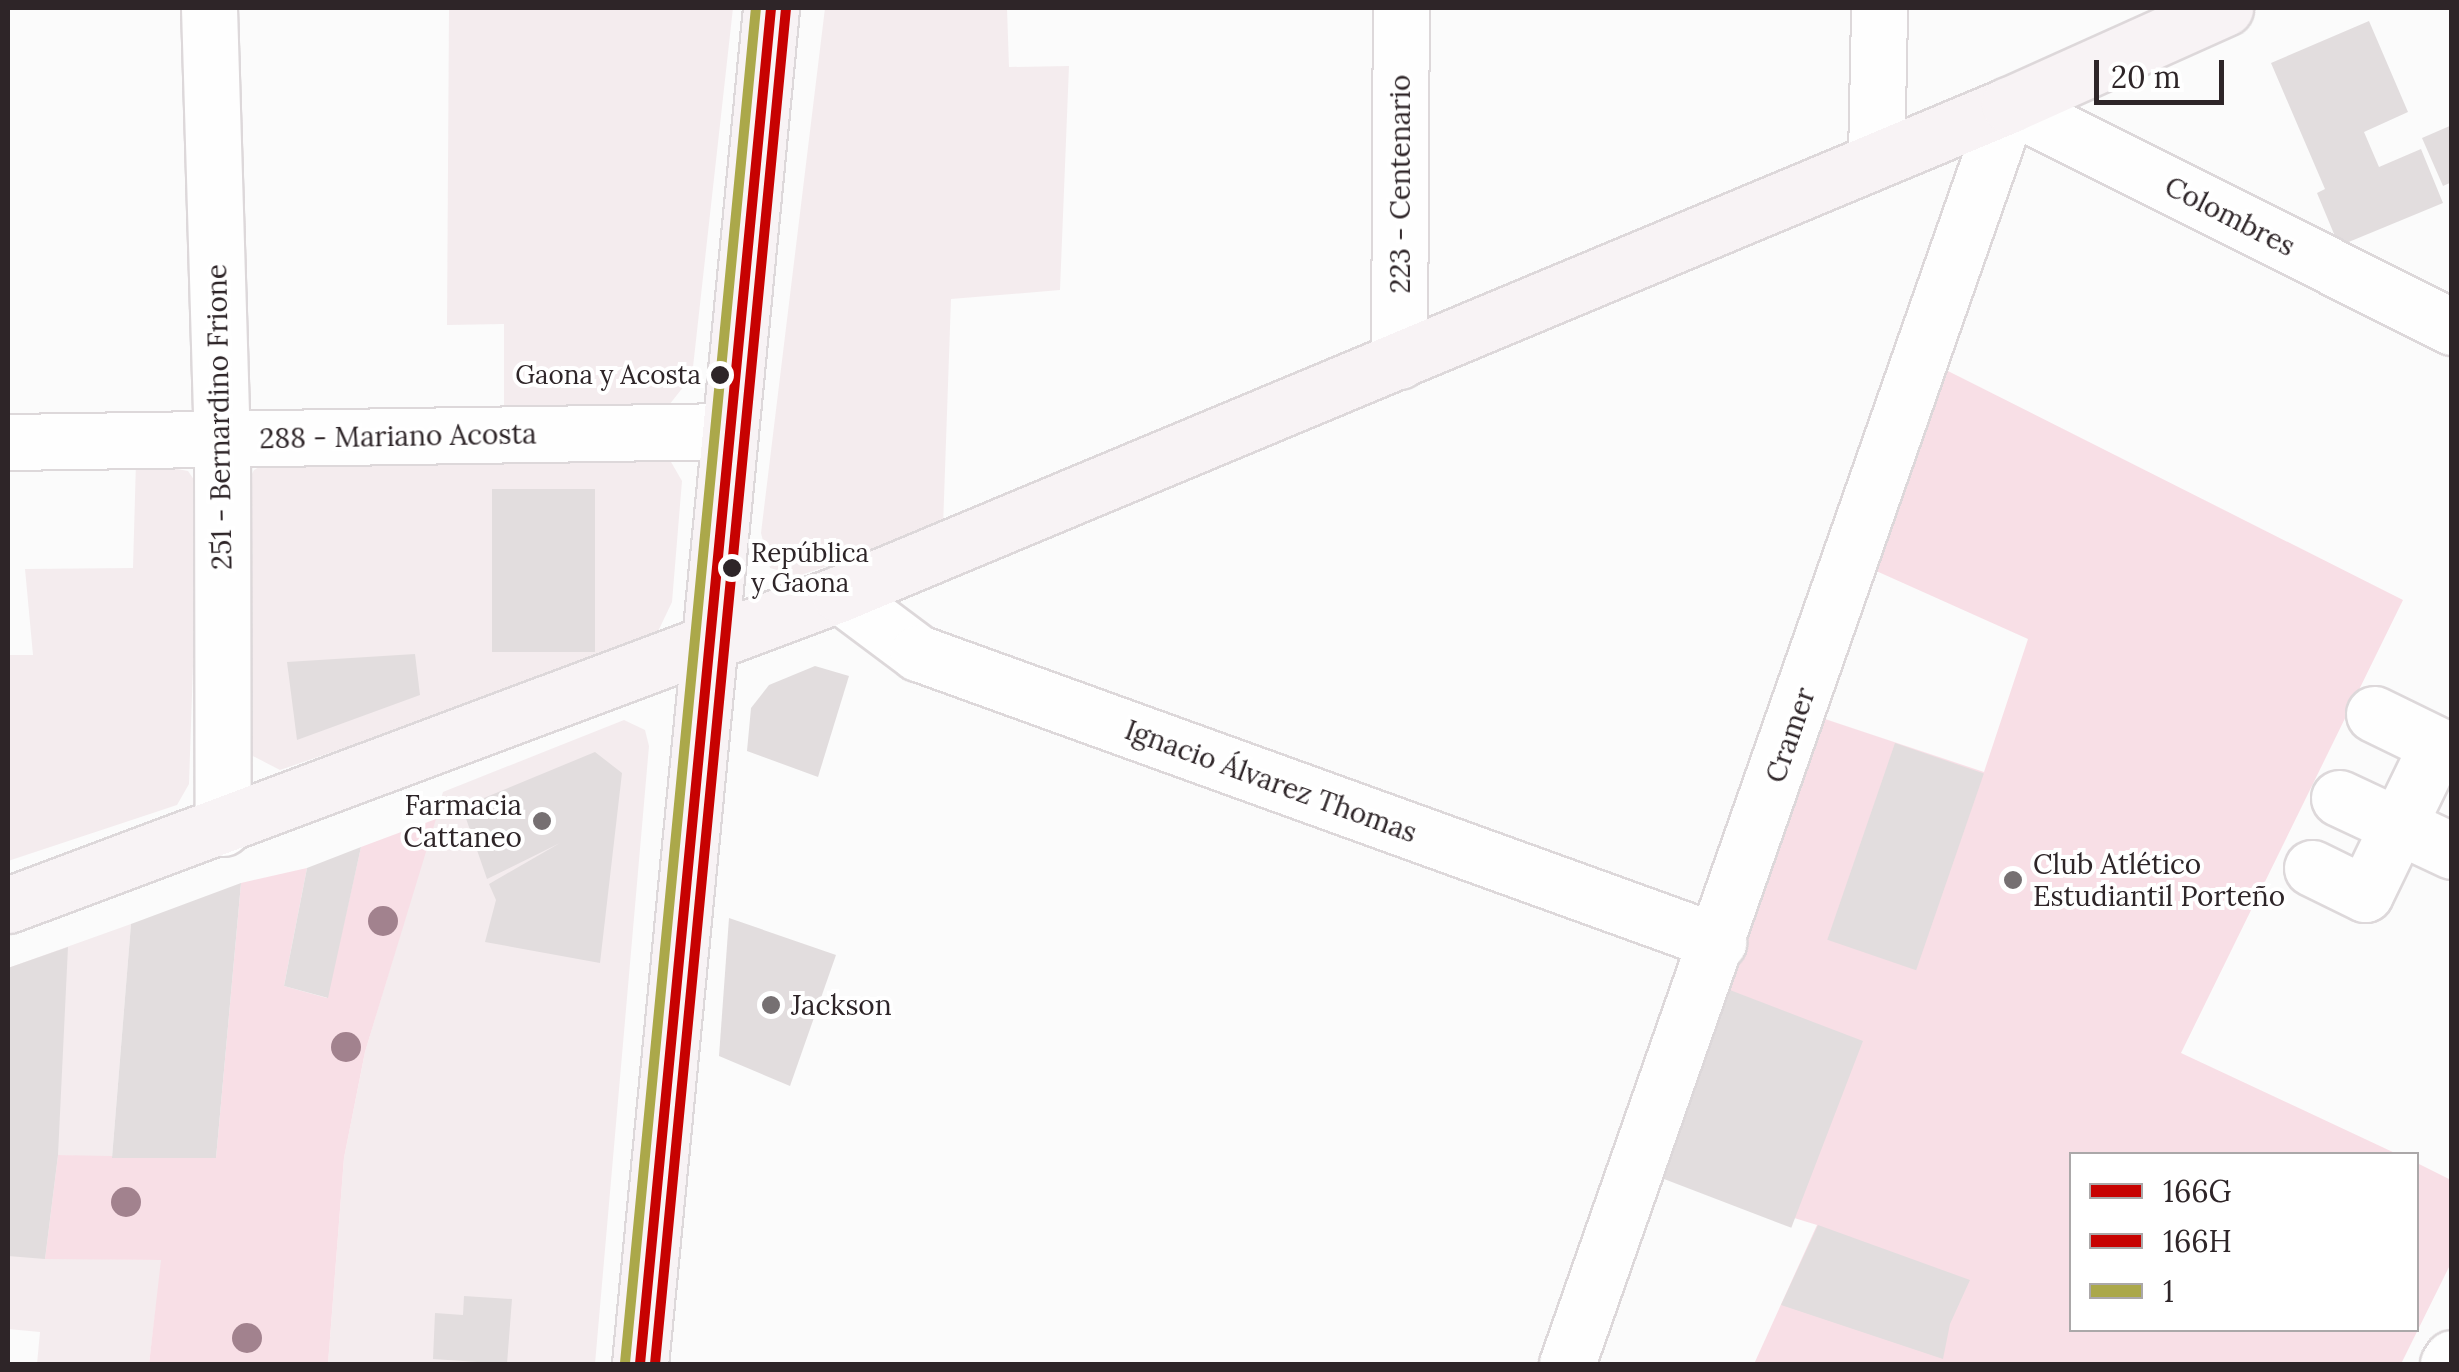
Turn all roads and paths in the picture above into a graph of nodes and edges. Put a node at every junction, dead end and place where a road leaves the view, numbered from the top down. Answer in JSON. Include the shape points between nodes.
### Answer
{"nodes":[{"id":1,"x":209,"y":8,"type":"edge"},
{"id":2,"x":771,"y":8,"type":"edge"},
{"id":3,"x":1401,"y":8,"type":"edge"},
{"id":4,"x":1879,"y":8,"type":"edge"},
{"id":5,"x":2225,"y":8,"type":"edge"},
{"id":6,"x":2010,"y":104,"type":"junction"},
{"id":7,"x":1876,"y":157,"type":"junction"},
{"id":8,"x":2452,"y":327,"type":"edge"},
{"id":9,"x":1399,"y":361,"type":"junction"},
{"id":10,"x":729,"y":431,"type":"junction"},
{"id":11,"x":222,"y":439,"type":"junction"},
{"id":12,"x":8,"y":442,"type":"edge"},
{"id":13,"x":839,"y":594,"type":"junction"},
{"id":14,"x":714,"y":642,"type":"junction"},
{"id":15,"x":2374,"y":714,"type":"dead end"},
{"id":16,"x":2444,"y":749,"type":"edge"},
{"id":17,"x":2339,"y":798,"type":"dead end"},
{"id":18,"x":2398,"y":826,"type":"junction"},
{"id":19,"x":223,"y":828,"type":"junction"},
{"id":20,"x":2452,"y":851,"type":"edge"},
{"id":21,"x":2312,"y":868,"type":"dead end"},
{"id":22,"x":8,"y":905,"type":"edge"},
{"id":23,"x":1718,"y":942,"type":"junction"},
{"id":24,"x":2452,"y":1358,"type":"edge"},
{"id":25,"x":640,"y":1364,"type":"edge"},
{"id":26,"x":1568,"y":1364,"type":"edge"},
{"id":27,"x":2448,"y":1364,"type":"edge"}],
"edges":[{"from":1,"to":11,"type":"street","name":"251 - Bernardino Frione"},
{"from":2,"to":10,"type":"main road"},
{"from":3,"to":9,"type":"street","name":"223 - Centenario"},
{"from":4,"to":7,"type":"street"},
{"from":5,"to":6,"type":"main road"},
{"from":6,"to":7,"type":"main road"},
{"from":6,"to":8,"type":"street","name":"Colombres"},
{"from":6,"to":23,"type":"street","name":"Cramer"},
{"from":7,"to":9,"type":"main road"},
{"from":9,"to":13,"type":"main road"},
{"from":10,"to":11,"type":"street","name":"288 - Mariano Acosta"},
{"from":10,"to":14,"type":"main road"},
{"from":11,"to":12,"type":"street","name":"288 - Mariano Acosta"},
{"from":11,"to":19,"type":"street","name":"251 - Bernardino Frione"},
{"from":13,"to":14,"type":"main road"},
{"from":13,"to":23,"type":"street","name":"Ignacio Álvarez Thomas","via":[[918,653]]},
{"from":14,"to":19,"type":"main road"},
{"from":14,"to":25,"type":"main road"},
{"from":15,"to":16,"type":"street"},
{"from":16,"to":18,"type":"street"},
{"from":17,"to":18,"type":"street"},
{"from":18,"to":20,"type":"street"},
{"from":18,"to":21,"type":"street","via":[[2366,894]]},
{"from":19,"to":22,"type":"main road"},
{"from":23,"to":26,"type":"street","name":"Cramer"},
{"from":24,"to":27,"type":"street"}]}
